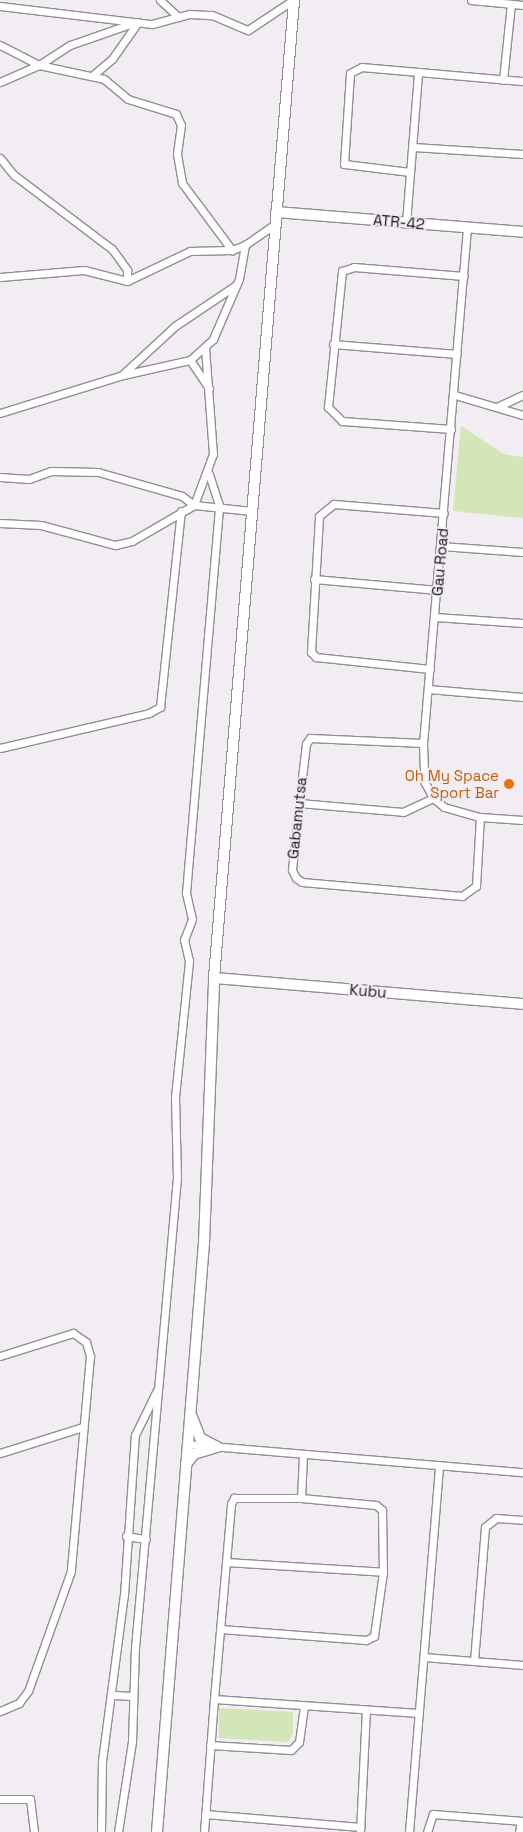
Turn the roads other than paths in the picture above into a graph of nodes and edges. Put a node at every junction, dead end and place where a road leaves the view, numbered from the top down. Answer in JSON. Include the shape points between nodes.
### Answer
{"nodes":[{"id":1,"x":160,"y":0,"type":"edge"},
{"id":2,"x":294,"y":0,"type":"edge"},
{"id":3,"x":471,"y":0,"type":"edge"},
{"id":4,"x":512,"y":4,"type":"junction"},
{"id":5,"x":523,"y":5,"type":"edge"},
{"id":6,"x":0,"y":6,"type":"edge"},
{"id":7,"x":178,"y":17,"type":"junction"},
{"id":8,"x":138,"y":22,"type":"junction"},
{"id":9,"x":2,"y":49,"type":"edge"},
{"id":10,"x":39,"y":66,"type":"junction"},
{"id":11,"x":94,"y":75,"type":"junction"},
{"id":12,"x":418,"y":75,"type":"junction"},
{"id":13,"x":503,"y":80,"type":"junction"},
{"id":14,"x":523,"y":81,"type":"edge"},
{"id":15,"x":0,"y":82,"type":"edge"},
{"id":16,"x":413,"y":147,"type":"junction"},
{"id":17,"x":523,"y":154,"type":"edge"},
{"id":18,"x":0,"y":158,"type":"edge"},
{"id":19,"x":410,"y":172,"type":"junction"},
{"id":20,"x":276,"y":212,"type":"junction"},
{"id":21,"x":406,"y":223,"type":"junction"},
{"id":22,"x":275,"y":224,"type":"junction"},
{"id":23,"x":467,"y":228,"type":"junction"},
{"id":24,"x":523,"y":232,"type":"edge"},
{"id":25,"x":245,"y":245,"type":"junction"},
{"id":26,"x":232,"y":250,"type":"junction"},
{"id":27,"x":464,"y":276,"type":"junction"},
{"id":28,"x":0,"y":277,"type":"edge"},
{"id":29,"x":127,"y":281,"type":"junction"},
{"id":30,"x":236,"y":285,"type":"junction"},
{"id":31,"x":333,"y":344,"type":"junction"},
{"id":32,"x":205,"y":348,"type":"junction"},
{"id":33,"x":458,"y":354,"type":"junction"},
{"id":34,"x":190,"y":360,"type":"junction"},
{"id":35,"x":122,"y":375,"type":"junction"},
{"id":36,"x":209,"y":388,"type":"junction"},
{"id":37,"x":455,"y":395,"type":"junction"},
{"id":38,"x":523,"y":395,"type":"edge"},
{"id":39,"x":498,"y":406,"type":"junction"},
{"id":40,"x":0,"y":413,"type":"edge"},
{"id":41,"x":523,"y":415,"type":"edge"},
{"id":42,"x":451,"y":429,"type":"junction"},
{"id":43,"x":209,"y":474,"type":"junction"},
{"id":44,"x":0,"y":477,"type":"edge"},
{"id":45,"x":194,"y":505,"type":"junction"},
{"id":46,"x":219,"y":505,"type":"junction"},
{"id":47,"x":181,"y":511,"type":"junction"},
{"id":48,"x":252,"y":511,"type":"junction"},
{"id":49,"x":444,"y":513,"type":"junction"},
{"id":50,"x":0,"y":523,"type":"edge"},
{"id":51,"x":441,"y":546,"type":"junction"},
{"id":52,"x":523,"y":552,"type":"edge"},
{"id":53,"x":314,"y":579,"type":"junction"},
{"id":54,"x":438,"y":590,"type":"junction"},
{"id":55,"x":435,"y":617,"type":"junction"},
{"id":56,"x":523,"y":623,"type":"edge"},
{"id":57,"x":430,"y":669,"type":"junction"},
{"id":58,"x":428,"y":688,"type":"junction"},
{"id":59,"x":523,"y":696,"type":"edge"},
{"id":60,"x":423,"y":742,"type":"junction"},
{"id":61,"x":0,"y":748,"type":"edge"},
{"id":62,"x":433,"y":798,"type":"junction"},
{"id":63,"x":299,"y":803,"type":"junction"},
{"id":64,"x":480,"y":817,"type":"junction"},
{"id":65,"x":523,"y":820,"type":"edge"},
{"id":66,"x":214,"y":978,"type":"junction"},
{"id":67,"x":239,"y":980,"type":"junction"},
{"id":68,"x":212,"y":1003,"type":"junction"},
{"id":69,"x":523,"y":1004,"type":"edge"},
{"id":70,"x":0,"y":1356,"type":"edge"},
{"id":71,"x":158,"y":1390,"type":"junction"},
{"id":72,"x":190,"y":1409,"type":"junction"},
{"id":73,"x":140,"y":1418,"type":"junction"},
{"id":74,"x":156,"y":1420,"type":"junction"},
{"id":75,"x":82,"y":1427,"type":"junction"},
{"id":76,"x":187,"y":1444,"type":"junction"},
{"id":77,"x":217,"y":1447,"type":"junction"},
{"id":78,"x":0,"y":1453,"type":"edge"},
{"id":79,"x":303,"y":1455,"type":"junction"},
{"id":80,"x":186,"y":1464,"type":"junction"},
{"id":81,"x":439,"y":1465,"type":"junction"},
{"id":82,"x":523,"y":1472,"type":"edge"},
{"id":83,"x":301,"y":1498,"type":"junction"},
{"id":84,"x":523,"y":1520,"type":"edge"},
{"id":85,"x":126,"y":1536,"type":"junction"},
{"id":86,"x":146,"y":1539,"type":"junction"},
{"id":87,"x":226,"y":1562,"type":"junction"},
{"id":88,"x":383,"y":1572,"type":"junction"},
{"id":89,"x":220,"y":1629,"type":"junction"},
{"id":90,"x":424,"y":1657,"type":"junction"},
{"id":91,"x":474,"y":1661,"type":"junction"},
{"id":92,"x":523,"y":1665,"type":"edge"},
{"id":93,"x":114,"y":1695,"type":"junction"},
{"id":94,"x":131,"y":1696,"type":"junction"},
{"id":95,"x":214,"y":1699,"type":"junction"},
{"id":96,"x":304,"y":1706,"type":"junction"},
{"id":97,"x":366,"y":1710,"type":"junction"},
{"id":98,"x":0,"y":1711,"type":"edge"},
{"id":99,"x":419,"y":1713,"type":"junction"},
{"id":100,"x":210,"y":1745,"type":"junction"},
{"id":101,"x":0,"y":1799,"type":"edge"},
{"id":102,"x":205,"y":1814,"type":"junction"},
{"id":103,"x":522,"y":1821,"type":"edge"},
{"id":104,"x":360,"y":1830,"type":"edge"},
{"id":105,"x":34,"y":1832,"type":"edge"},
{"id":106,"x":101,"y":1832,"type":"edge"},
{"id":107,"x":118,"y":1832,"type":"edge"},
{"id":108,"x":157,"y":1832,"type":"edge"},
{"id":109,"x":204,"y":1832,"type":"edge"},
{"id":110,"x":409,"y":1832,"type":"edge"},
{"id":111,"x":427,"y":1832,"type":"edge"},
{"id":112,"x":519,"y":1832,"type":"edge"}],
"edges":[{"from":1,"to":7,"type":"street"},
{"from":2,"to":7,"type":"street","via":[[254,30],[212,15]]},
{"from":2,"to":20,"type":"main road"},
{"from":3,"to":4,"type":"street"},
{"from":4,"to":5,"type":"street"},
{"from":4,"to":13,"type":"street"},
{"from":6,"to":8,"type":"street"},
{"from":7,"to":8,"type":"street","via":[[152,24]]},
{"from":8,"to":10,"type":"street","via":[[70,45]]},
{"from":8,"to":11,"type":"street","via":[[112,59]]},
{"from":9,"to":10,"type":"street"},
{"from":10,"to":11,"type":"street"},
{"from":10,"to":15,"type":"street"},
{"from":11,"to":26,"type":"street","via":[[128,99],[176,114],[181,124],[177,154],[182,183]]},
{"from":12,"to":13,"type":"street"},
{"from":12,"to":16,"type":"street"},
{"from":12,"to":19,"type":"street","via":[[362,67],[347,78],[344,164]]},
{"from":13,"to":14,"type":"street"},
{"from":16,"to":17,"type":"street"},
{"from":16,"to":19,"type":"street"},
{"from":18,"to":29,"type":"street","via":[[14,175],[112,249],[127,270]]},
{"from":19,"to":21,"type":"street"},
{"from":20,"to":21,"type":"main road","name":"ATR-42"},
{"from":20,"to":22,"type":"main road"},
{"from":21,"to":23,"type":"main road","name":"ATR-42"},
{"from":22,"to":25,"type":"street"},
{"from":22,"to":48,"type":"main road"},
{"from":23,"to":24,"type":"main road","name":"ATR-42"},
{"from":23,"to":27,"type":"street","name":"Gau Road"},
{"from":25,"to":26,"type":"street"},
{"from":25,"to":30,"type":"street"},
{"from":26,"to":29,"type":"street","via":[[190,251]]},
{"from":27,"to":31,"type":"street","via":[[345,269],[340,277]]},
{"from":27,"to":33,"type":"street","name":"Gau Road"},
{"from":28,"to":29,"type":"street","via":[[84,270]]},
{"from":30,"to":32,"type":"street"},
{"from":30,"to":35,"type":"street","via":[[175,326]]},
{"from":31,"to":33,"type":"street"},
{"from":31,"to":42,"type":"street","via":[[328,406],[337,419]]},
{"from":32,"to":34,"type":"street"},
{"from":32,"to":36,"type":"street"},
{"from":33,"to":37,"type":"street","name":"Gau Road"},
{"from":34,"to":35,"type":"street"},
{"from":34,"to":36,"type":"street"},
{"from":35,"to":40,"type":"street"},
{"from":36,"to":43,"type":"street","via":[[214,428]]},
{"from":37,"to":39,"type":"street"},
{"from":37,"to":42,"type":"street","name":"Gau Road"},
{"from":38,"to":39,"type":"street"},
{"from":39,"to":41,"type":"street"},
{"from":42,"to":49,"type":"street","name":"Gau Road"},
{"from":43,"to":45,"type":"street"},
{"from":43,"to":46,"type":"street"},
{"from":44,"to":45,"type":"street","via":[[29,479],[52,471],[98,472],[182,496]]},
{"from":45,"to":46,"type":"street"},
{"from":45,"to":47,"type":"street"},
{"from":46,"to":48,"type":"street"},
{"from":46,"to":71,"type":"street","via":[[186,893],[192,919],[184,940],[189,960],[175,1097],[177,1178]]},
{"from":47,"to":50,"type":"street","via":[[132,541],[115,545],[41,525]]},
{"from":47,"to":61,"type":"street","via":[[160,706],[149,713]]},
{"from":48,"to":66,"type":"main road"},
{"from":49,"to":51,"type":"street","name":"Gau Road"},
{"from":49,"to":53,"type":"street","via":[[324,507],[318,516]]},
{"from":51,"to":52,"type":"street"},
{"from":51,"to":54,"type":"street","name":"Gau Road"},
{"from":53,"to":54,"type":"street"},
{"from":53,"to":57,"type":"street","via":[[308,644],[316,657]]},
{"from":54,"to":55,"type":"street","name":"Gau Road"},
{"from":55,"to":56,"type":"street"},
{"from":55,"to":57,"type":"street","name":"Gau Road"},
{"from":57,"to":58,"type":"street","name":"Gau Road"},
{"from":58,"to":59,"type":"street"},
{"from":58,"to":60,"type":"street","name":"Gau Road"},
{"from":60,"to":62,"type":"street","name":"Gau Road","via":[[424,781]]},
{"from":60,"to":63,"type":"street","name":"Gabamutsa","via":[[310,738],[306,744]]},
{"from":62,"to":63,"type":"street","via":[[403,812]]},
{"from":62,"to":64,"type":"street","via":[[444,807]]},
{"from":63,"to":64,"type":"street","name":"Gabamutsa","via":[[292,870],[302,882],[462,896],[476,886]]},
{"from":64,"to":65,"type":"street"},
{"from":66,"to":67,"type":"main road","name":"Kubu"},
{"from":66,"to":68,"type":"main road"},
{"from":67,"to":68,"type":"main road","via":[[218,991]]},
{"from":67,"to":69,"type":"main road","name":"Kubu"},
{"from":68,"to":72,"type":"main road","via":[[204,1243]]},
{"from":70,"to":75,"type":"street","via":[[59,1334],[80,1336],[90,1356]]},
{"from":71,"to":73,"type":"street"},
{"from":71,"to":74,"type":"street"},
{"from":72,"to":76,"type":"main road"},
{"from":72,"to":77,"type":"main road","via":[[198,1436]]},
{"from":73,"to":74,"type":"street"},
{"from":73,"to":85,"type":"street"},
{"from":74,"to":86,"type":"street"},
{"from":75,"to":78,"type":"street"},
{"from":75,"to":98,"type":"street","via":[[71,1571],[28,1691],[19,1703]]},
{"from":76,"to":77,"type":"street"},
{"from":76,"to":80,"type":"main road"},
{"from":77,"to":79,"type":"street"},
{"from":77,"to":80,"type":"main road","via":[[194,1454]]},
{"from":79,"to":81,"type":"street"},
{"from":79,"to":83,"type":"street"},
{"from":80,"to":108,"type":"main road"},
{"from":81,"to":82,"type":"street"},
{"from":81,"to":90,"type":"street"},
{"from":83,"to":87,"type":"street","via":[[234,1498]]},
{"from":83,"to":88,"type":"street","via":[[381,1508]]},
{"from":84,"to":91,"type":"street","via":[[496,1518],[485,1527]]},
{"from":85,"to":86,"type":"street"},
{"from":85,"to":93,"type":"street"},
{"from":86,"to":94,"type":"street"},
{"from":87,"to":88,"type":"street"},
{"from":87,"to":89,"type":"street"},
{"from":88,"to":89,"type":"street","via":[[378,1629],[370,1638]]},
{"from":89,"to":95,"type":"street"},
{"from":90,"to":91,"type":"street"},
{"from":90,"to":99,"type":"street"},
{"from":91,"to":92,"type":"street"},
{"from":93,"to":94,"type":"street"},
{"from":93,"to":106,"type":"street","via":[[102,1761]]},
{"from":94,"to":107,"type":"street","via":[[132,1742]]},
{"from":95,"to":96,"type":"street"},
{"from":95,"to":100,"type":"street"},
{"from":96,"to":97,"type":"street"},
{"from":96,"to":100,"type":"street","via":[[299,1742],[291,1750]]},
{"from":97,"to":99,"type":"street"},
{"from":97,"to":104,"type":"street"},
{"from":99,"to":110,"type":"street"},
{"from":100,"to":102,"type":"street"},
{"from":101,"to":105,"type":"street","via":[[30,1799]]},
{"from":102,"to":104,"type":"street"},
{"from":102,"to":109,"type":"street"},
{"from":103,"to":111,"type":"street","via":[[434,1814]]},
{"from":103,"to":112,"type":"street"}]}
